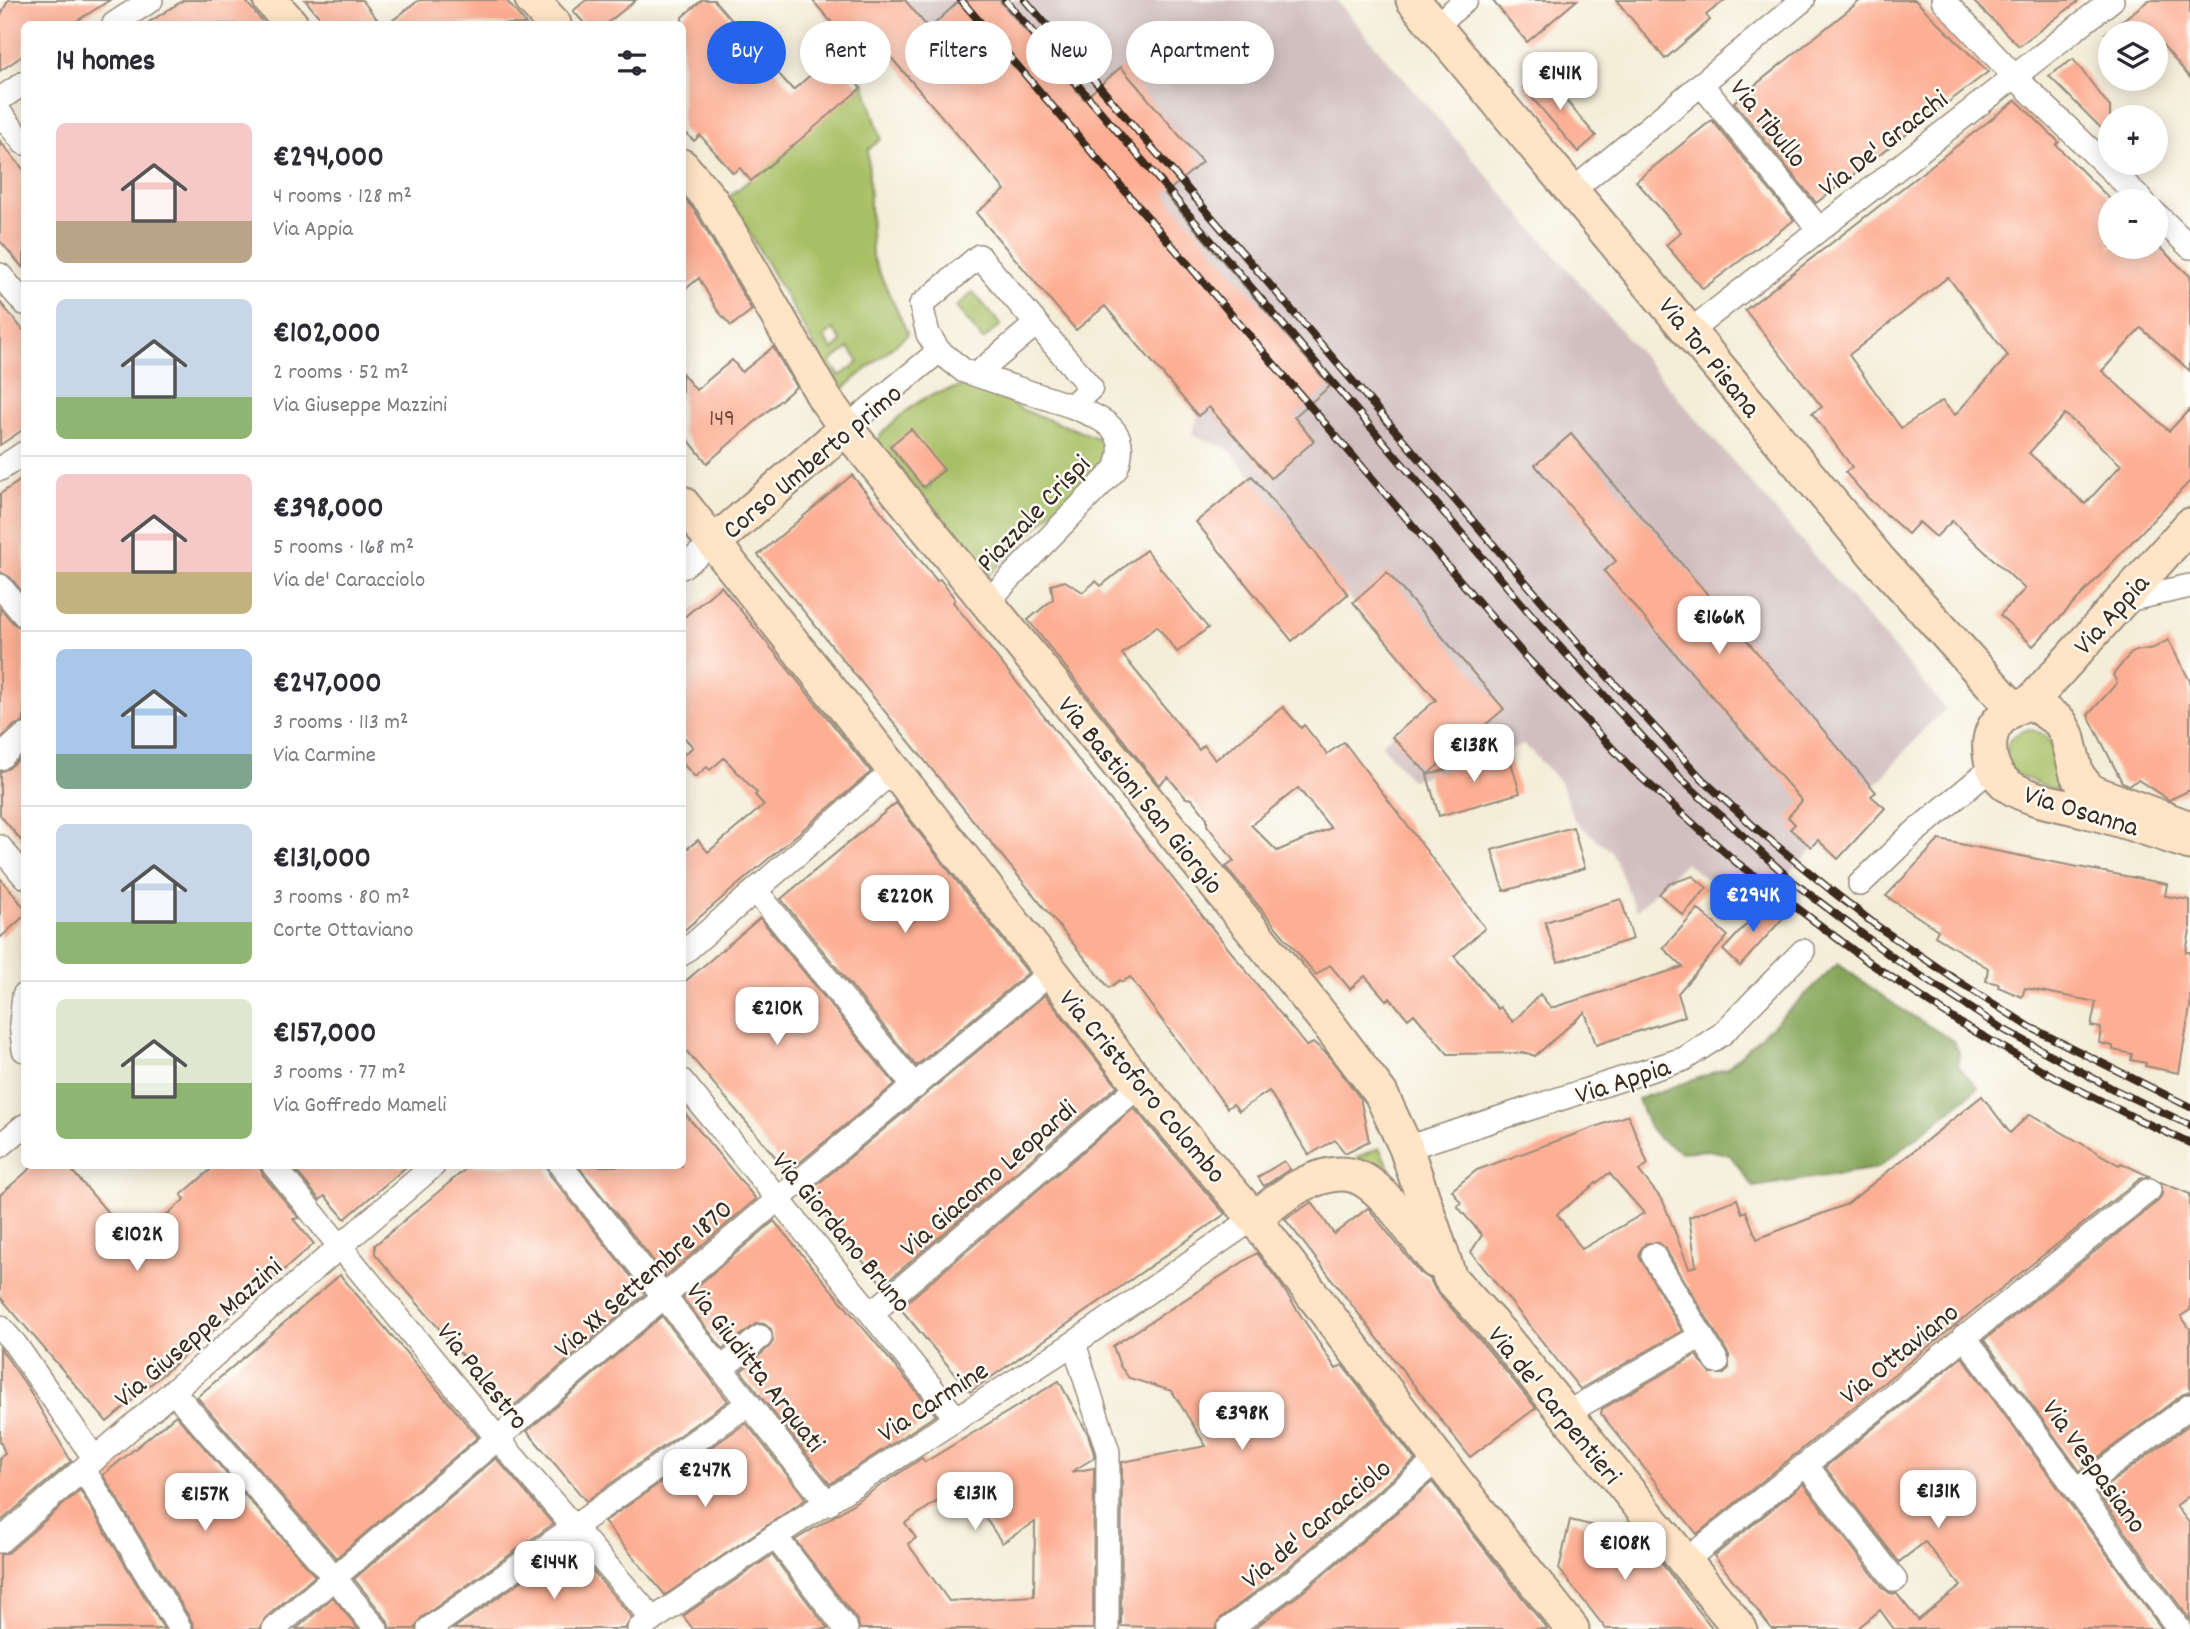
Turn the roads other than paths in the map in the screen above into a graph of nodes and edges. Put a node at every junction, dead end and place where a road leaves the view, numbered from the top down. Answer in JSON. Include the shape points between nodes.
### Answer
{"nodes":[{"id":1,"x":151,"y":0,"type":"edge"},
{"id":2,"x":270,"y":0,"type":"edge"},
{"id":3,"x":532,"y":0,"type":"edge"},
{"id":4,"x":1413,"y":0,"type":"edge"},
{"id":5,"x":1466,"y":0,"type":"edge"},
{"id":6,"x":1804,"y":0,"type":"edge"},
{"id":7,"x":1943,"y":0,"type":"edge"},
{"id":8,"x":2112,"y":0,"type":"edge"},
{"id":9,"x":119,"y":21,"type":"edge"},
{"id":10,"x":288,"y":21,"type":"edge"},
{"id":11,"x":551,"y":21,"type":"edge"},
{"id":12,"x":1435,"y":26,"type":"junction"},
{"id":13,"x":2014,"y":76,"type":"junction"},
{"id":14,"x":1701,"y":84,"type":"junction"},
{"id":15,"x":21,"y":85,"type":"edge"},
{"id":16,"x":0,"y":99,"type":"edge"},
{"id":17,"x":0,"y":113,"type":"edge"},
{"id":18,"x":21,"y":139,"type":"edge"},
{"id":19,"x":686,"y":171,"type":"edge"},
{"id":20,"x":2131,"y":189,"type":"edge"},
{"id":21,"x":1573,"y":190,"type":"junction"},
{"id":22,"x":2168,"y":226,"type":"edge"},
{"id":23,"x":1819,"y":229,"type":"junction"},
{"id":24,"x":2190,"y":247,"type":"edge"},
{"id":25,"x":0,"y":275,"type":"edge"},
{"id":26,"x":21,"y":300,"type":"edge"},
{"id":27,"x":1036,"y":324,"type":"junction"},
{"id":28,"x":1690,"y":331,"type":"junction"},
{"id":29,"x":939,"y":351,"type":"junction"},
{"id":30,"x":977,"y":374,"type":"junction"},
{"id":31,"x":1071,"y":406,"type":"junction"},
{"id":32,"x":846,"y":429,"type":"junction"},
{"id":33,"x":21,"y":455,"type":"edge"},
{"id":34,"x":0,"y":469,"type":"edge"},
{"id":35,"x":686,"y":508,"type":"edge"},
{"id":36,"x":2190,"y":525,"type":"edge"},
{"id":37,"x":715,"y":542,"type":"junction"},
{"id":38,"x":686,"y":564,"type":"edge"},
{"id":39,"x":0,"y":586,"type":"edge"},
{"id":40,"x":2190,"y":586,"type":"edge"},
{"id":41,"x":987,"y":602,"type":"junction"},
{"id":42,"x":2118,"y":602,"type":"junction"},
{"id":43,"x":21,"y":611,"type":"edge"},
{"id":44,"x":2022,"y":705,"type":"junction"},
{"id":45,"x":21,"y":739,"type":"edge"},
{"id":46,"x":0,"y":758,"type":"edge"},
{"id":47,"x":1992,"y":768,"type":"junction"},
{"id":48,"x":894,"y":770,"type":"junction"},
{"id":49,"x":2189,"y":829,"type":"edge"},
{"id":50,"x":0,"y":848,"type":"edge"},
{"id":51,"x":21,"y":872,"type":"edge"},
{"id":52,"x":1860,"y":884,"type":"dead end"},
{"id":53,"x":756,"y":891,"type":"junction"},
{"id":54,"x":686,"y":951,"type":"edge"},
{"id":55,"x":1803,"y":951,"type":"dead end"},
{"id":56,"x":1051,"y":972,"type":"junction"},
{"id":57,"x":686,"y":1086,"type":"edge"},
{"id":58,"x":1140,"y":1086,"type":"junction"},
{"id":59,"x":915,"y":1087,"type":"junction"},
{"id":60,"x":21,"y":1128,"type":"edge"},
{"id":61,"x":0,"y":1146,"type":"edge"},
{"id":62,"x":1410,"y":1160,"type":"junction"},
{"id":63,"x":276,"y":1169,"type":"edge"},
{"id":64,"x":430,"y":1169,"type":"edge"},
{"id":65,"x":563,"y":1169,"type":"edge"},
{"id":66,"x":2149,"y":1189,"type":"dead end"},
{"id":67,"x":777,"y":1200,"type":"junction"},
{"id":68,"x":1254,"y":1218,"type":"junction"},
{"id":69,"x":340,"y":1246,"type":"junction"},
{"id":70,"x":1653,"y":1255,"type":"dead end"},
{"id":71,"x":1450,"y":1278,"type":"junction"},
{"id":72,"x":664,"y":1297,"type":"junction"},
{"id":73,"x":873,"y":1313,"type":"junction"},
{"id":74,"x":0,"y":1327,"type":"edge"},
{"id":75,"x":1701,"y":1336,"type":"junction"},
{"id":76,"x":1964,"y":1336,"type":"junction"},
{"id":77,"x":760,"y":1337,"type":"dead end"},
{"id":78,"x":1074,"y":1343,"type":"junction"},
{"id":79,"x":1717,"y":1362,"type":"dead end"},
{"id":80,"x":721,"y":1369,"type":"junction"},
{"id":81,"x":173,"y":1391,"type":"junction"},
{"id":82,"x":748,"y":1404,"type":"junction"},
{"id":83,"x":2190,"y":1406,"type":"edge"},
{"id":84,"x":1565,"y":1413,"type":"junction"},
{"id":85,"x":957,"y":1419,"type":"junction"},
{"id":86,"x":498,"y":1439,"type":"junction"},
{"id":87,"x":1437,"y":1459,"type":"junction"},
{"id":88,"x":90,"y":1464,"type":"junction"},
{"id":89,"x":1806,"y":1465,"type":"junction"},
{"id":90,"x":2078,"y":1490,"type":"junction"},
{"id":91,"x":828,"y":1504,"type":"junction"},
{"id":92,"x":573,"y":1527,"type":"junction"},
{"id":93,"x":775,"y":1536,"type":"junction"},
{"id":94,"x":0,"y":1541,"type":"edge"},
{"id":95,"x":1685,"y":1561,"type":"junction"},
{"id":96,"x":334,"y":1577,"type":"junction"},
{"id":97,"x":1895,"y":1580,"type":"dead end"},
{"id":98,"x":646,"y":1624,"type":"edge"},
{"id":99,"x":180,"y":1629,"type":"edge"},
{"id":100,"x":274,"y":1629,"type":"edge"},
{"id":101,"x":376,"y":1629,"type":"edge"},
{"id":102,"x":429,"y":1629,"type":"edge"},
{"id":103,"x":846,"y":1629,"type":"edge"},
{"id":104,"x":1107,"y":1629,"type":"edge"},
{"id":105,"x":1230,"y":1629,"type":"edge"},
{"id":106,"x":1572,"y":1629,"type":"edge"},
{"id":107,"x":1740,"y":1629,"type":"edge"},
{"id":108,"x":2179,"y":1629,"type":"edge"}],
"edges":[{"from":1,"to":9,"type":"street"},
{"from":2,"to":10,"type":"street"},
{"from":3,"to":11,"type":"street"},
{"from":4,"to":12,"type":"street","name":"Via Tor Pisana"},
{"from":5,"to":12,"type":"street"},
{"from":6,"to":14,"type":"street"},
{"from":7,"to":13,"type":"street"},
{"from":8,"to":13,"type":"street","name":"Via De' Gracchi"},
{"from":12,"to":21,"type":"street","name":"Via Tor Pisana"},
{"from":13,"to":20,"type":"street"},
{"from":13,"to":23,"type":"street","name":"Via De' Gracchi"},
{"from":14,"to":21,"type":"street"},
{"from":14,"to":23,"type":"street","name":"Via Tibullo"},
{"from":15,"to":16,"type":"street"},
{"from":17,"to":18,"type":"street"},
{"from":19,"to":32,"type":"street","name":"Via Bastioni San Giorgio","via":[[711,200]]},
{"from":21,"to":28,"type":"street","name":"Via Tor Pisana"},
{"from":22,"to":24,"type":"street"},
{"from":23,"to":28,"type":"street","name":"Via De' Gracchi"},
{"from":25,"to":26,"type":"street"},
{"from":27,"to":29,"type":"street","via":[[979,256],[921,304],[928,334]]},
{"from":27,"to":30,"type":"street"},
{"from":27,"to":31,"type":"street","via":[[1091,388]]},
{"from":28,"to":44,"type":"street","name":"Via Tor Pisana","via":[[1880,561]]},
{"from":29,"to":30,"type":"street","name":"Piazzale Crispi","via":[[964,371]]},
{"from":29,"to":32,"type":"street","name":"Corso Umberto primo"},
{"from":30,"to":31,"type":"street","name":"Piazzale Crispi"},
{"from":31,"to":41,"type":"street","name":"Piazzale Crispi","via":[[1112,427],[1121,447],[1116,469]]},
{"from":32,"to":37,"type":"street","name":"Corso Umberto primo"},
{"from":32,"to":41,"type":"street","name":"Via Bastioni San Giorgio"},
{"from":33,"to":34,"type":"street"},
{"from":35,"to":37,"type":"street","name":"Via Cristoforo Colombo"},
{"from":36,"to":42,"type":"street","name":"Via Appia"},
{"from":37,"to":38,"type":"street","name":"Corso Umberto primo"},
{"from":37,"to":48,"type":"street","name":"Via Cristoforo Colombo"},
{"from":39,"to":43,"type":"street"},
{"from":40,"to":42,"type":"street"},
{"from":41,"to":62,"type":"street","name":"Via Bastioni San Giorgio","via":[[1329,1025],[1381,1094]]},
{"from":42,"to":44,"type":"street","name":"Via Appia"},
{"from":44,"to":47,"type":"street","name":"Via Osanna","via":[[2000,719],[1990,736]]},
{"from":44,"to":49,"type":"street","name":"Via Osanna","via":[[2060,722],[2077,775],[2090,791]]},
{"from":45,"to":46,"type":"street"},
{"from":47,"to":49,"type":"street","name":"Via Osanna","via":[[2009,786],[2030,796]]},
{"from":47,"to":52,"type":"street"},
{"from":48,"to":53,"type":"street"},
{"from":48,"to":56,"type":"street","name":"Via Cristoforo Colombo"},
{"from":50,"to":51,"type":"street"},
{"from":53,"to":54,"type":"street"},
{"from":53,"to":59,"type":"street"},
{"from":55,"to":62,"type":"street","name":"Via Appia","via":[[1722,1034],[1684,1059]]},
{"from":56,"to":58,"type":"street","name":"Via Cristoforo Colombo"},
{"from":56,"to":59,"type":"street","name":"Via XX Settembre 1870"},
{"from":57,"to":67,"type":"street","name":"Via Giordano Bruno"},
{"from":58,"to":68,"type":"street","name":"Via Cristoforo Colombo"},
{"from":58,"to":73,"type":"street","name":"Via Giacomo Leopardi"},
{"from":59,"to":67,"type":"street","name":"Via XX Settembre 1870"},
{"from":60,"to":61,"type":"street"},
{"from":62,"to":71,"type":"street","name":"Via de' Carpentieri"},
{"from":63,"to":69,"type":"street","name":"Via Palestro"},
{"from":64,"to":69,"type":"street","name":"Via Giuseppe Mazzini"},
{"from":65,"to":72,"type":"street","name":"Via Giuditta Arquati"},
{"from":66,"to":76,"type":"street","name":"Via Ottaviano"},
{"from":67,"to":72,"type":"street","name":"Via XX Settembre 1870"},
{"from":67,"to":73,"type":"street","name":"Via Giordano Bruno"},
{"from":68,"to":71,"type":"street","name":"Via de' Carpentieri","via":[[1296,1188],[1325,1175],[1364,1179],[1379,1190]]},
{"from":68,"to":78,"type":"street","name":"Via Carmine"},
{"from":68,"to":87,"type":"street","name":"Via Cristoforo Colombo"},
{"from":69,"to":81,"type":"street","name":"Via Giuseppe Mazzini"},
{"from":69,"to":86,"type":"street","name":"Via Palestro"},
{"from":70,"to":75,"type":"street"},
{"from":71,"to":84,"type":"street","name":"Via de' Carpentieri"},
{"from":72,"to":80,"type":"street","name":"Via Giuditta Arquati"},
{"from":72,"to":86,"type":"street","name":"Via XX Settembre 1870"},
{"from":73,"to":85,"type":"street","name":"Via Giordano Bruno"},
{"from":74,"to":88,"type":"street"},
{"from":75,"to":79,"type":"street"},
{"from":75,"to":84,"type":"street"},
{"from":76,"to":89,"type":"street","name":"Via Ottaviano"},
{"from":76,"to":90,"type":"street","name":"Via Vespasiano"},
{"from":77,"to":80,"type":"street"},
{"from":78,"to":85,"type":"street","name":"Via Carmine"},
{"from":78,"to":104,"type":"street","via":[[1108,1452]]},
{"from":80,"to":82,"type":"street","name":"Via Giuditta Arquati"},
{"from":81,"to":88,"type":"street","name":"Via Giuseppe Mazzini"},
{"from":81,"to":96,"type":"street"},
{"from":82,"to":91,"type":"street","name":"Via Giuditta Arquati"},
{"from":82,"to":92,"type":"street"},
{"from":83,"to":90,"type":"street"},
{"from":84,"to":95,"type":"street","name":"Via de' Carpentieri"},
{"from":85,"to":91,"type":"street","name":"Via Carmine"},
{"from":86,"to":92,"type":"street","name":"Via Palestro"},
{"from":86,"to":96,"type":"street","name":"Via XX Settembre 1870"},
{"from":87,"to":105,"type":"street","name":"Via de' Caracciolo"},
{"from":87,"to":106,"type":"street","name":"Via Cristoforo Colombo"},
{"from":88,"to":94,"type":"street","name":"Via Giuseppe Mazzini"},
{"from":88,"to":99,"type":"street"},
{"from":89,"to":95,"type":"street","name":"Via Ottaviano"},
{"from":89,"to":97,"type":"street"},
{"from":90,"to":108,"type":"street","name":"Via Vespasiano"},
{"from":91,"to":93,"type":"street","name":"Via Carmine"},
{"from":92,"to":98,"type":"street","name":"Via Palestro"},
{"from":92,"to":102,"type":"street"},
{"from":93,"to":98,"type":"street","name":"Via Carmine"},
{"from":93,"to":103,"type":"street"},
{"from":95,"to":107,"type":"street","name":"Via de' Carpentieri"},
{"from":96,"to":100,"type":"street","name":"Via XX Settembre 1870"},
{"from":96,"to":101,"type":"street"}]}
